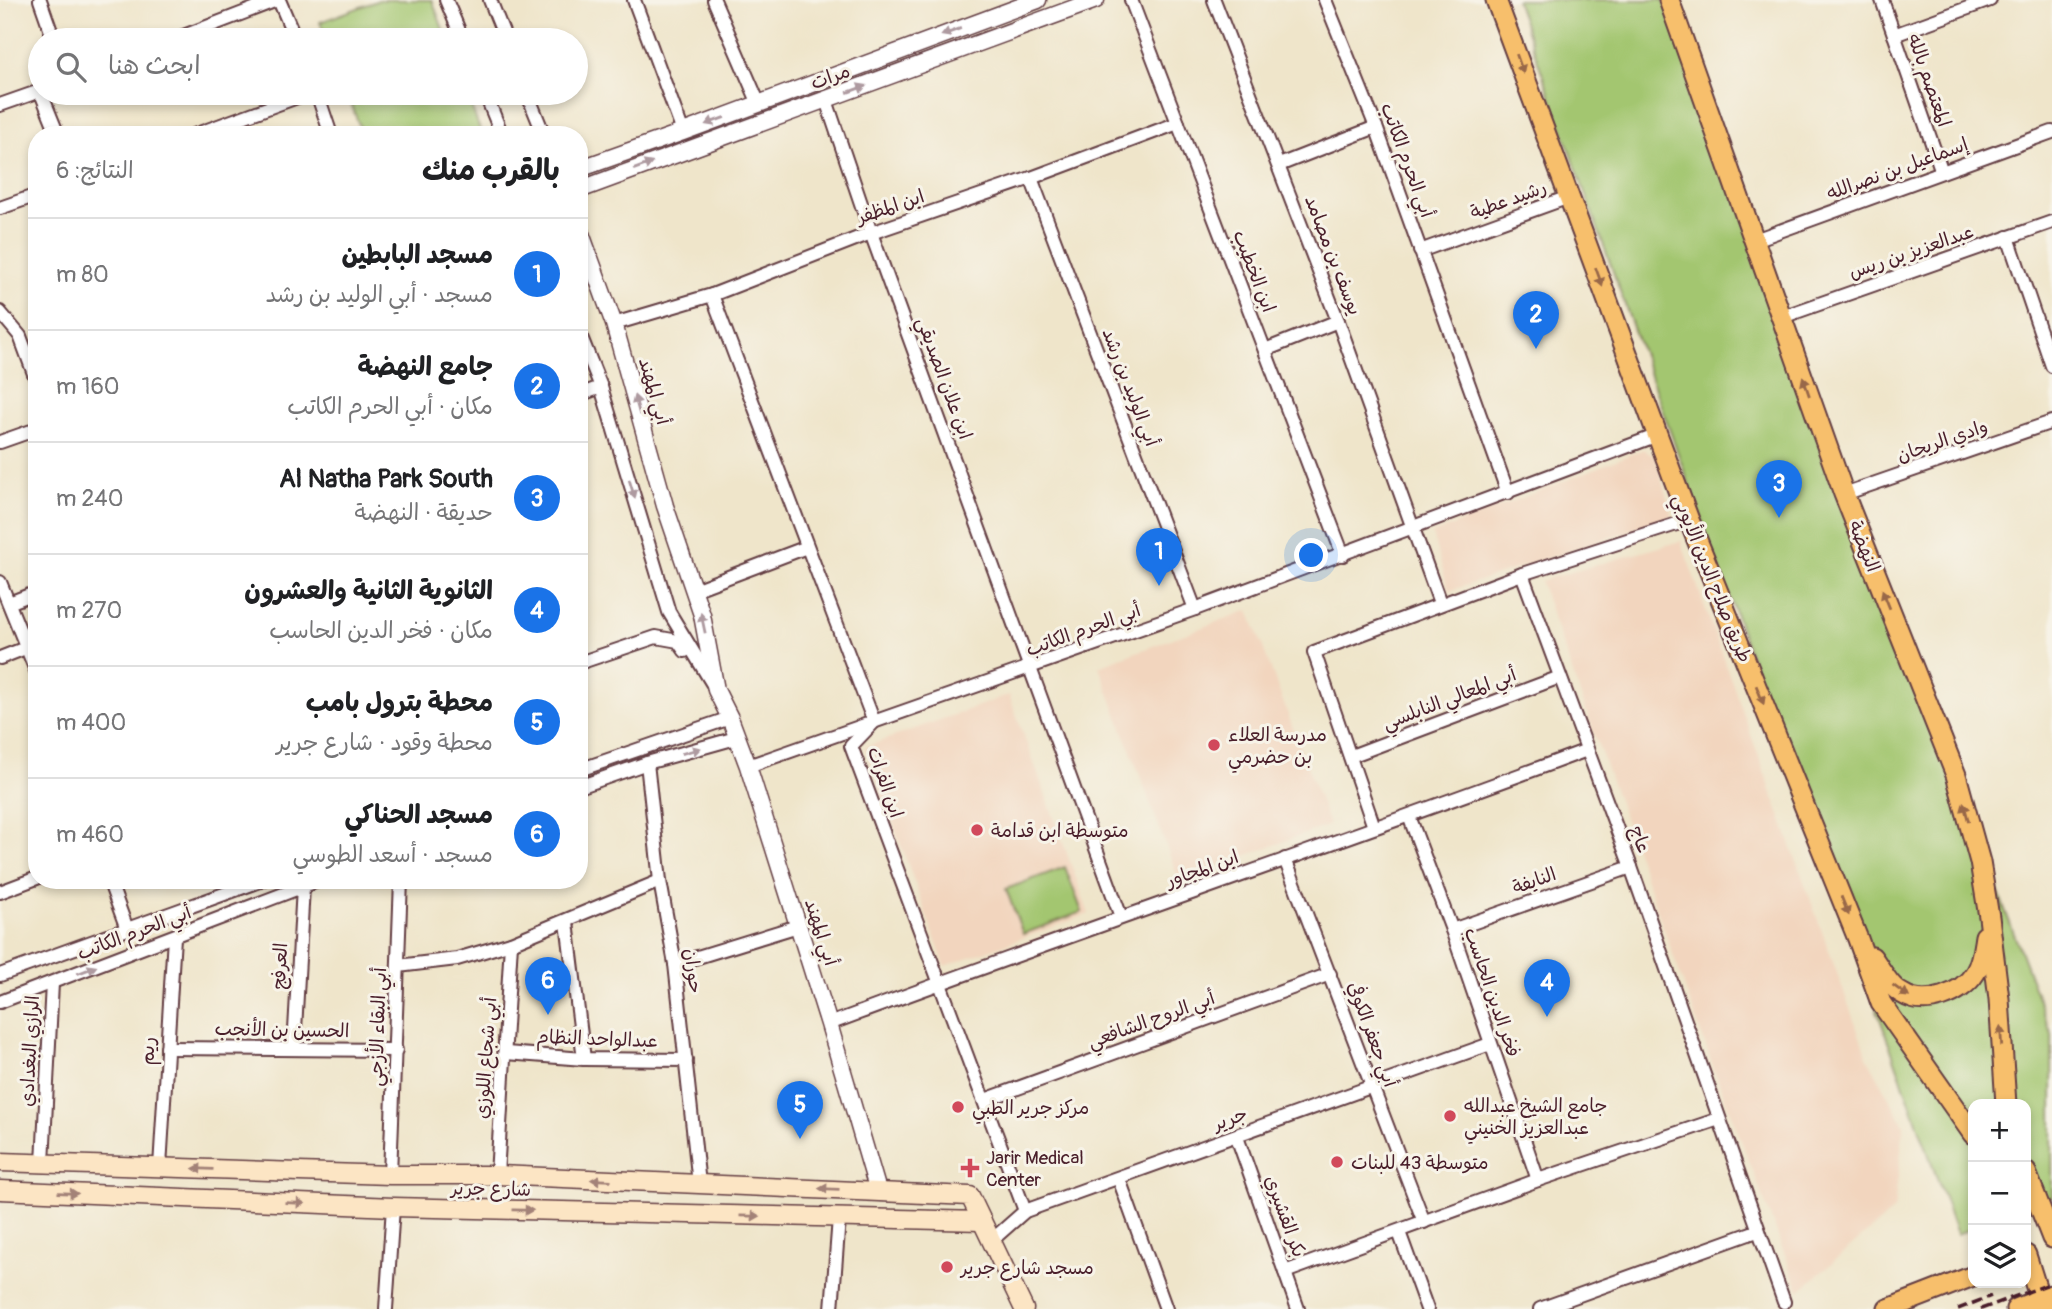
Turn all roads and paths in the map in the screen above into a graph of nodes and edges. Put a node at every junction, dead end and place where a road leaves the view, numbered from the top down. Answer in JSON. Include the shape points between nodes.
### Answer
{"nodes":[{"id":1,"x":40,"y":0,"type":"edge"},
{"id":2,"x":278,"y":0,"type":"edge"},
{"id":3,"x":446,"y":0,"type":"edge"},
{"id":4,"x":490,"y":0,"type":"edge"},
{"id":5,"x":634,"y":0,"type":"edge"},
{"id":6,"x":715,"y":0,"type":"edge"},
{"id":7,"x":1038,"y":0,"type":"edge"},
{"id":8,"x":1096,"y":0,"type":"edge"},
{"id":9,"x":1132,"y":0,"type":"edge"},
{"id":10,"x":1214,"y":0,"type":"edge"},
{"id":11,"x":1325,"y":0,"type":"edge"},
{"id":12,"x":1496,"y":0,"type":"edge"},
{"id":13,"x":1669,"y":0,"type":"edge"},
{"id":14,"x":1882,"y":0,"type":"edge"},
{"id":15,"x":1990,"y":0,"type":"edge"},
{"id":16,"x":246,"y":6,"type":"edge"},
{"id":17,"x":50,"y":28,"type":"edge"},
{"id":18,"x":199,"y":28,"type":"edge"},
{"id":19,"x":291,"y":28,"type":"edge"},
{"id":20,"x":458,"y":28,"type":"edge"},
{"id":21,"x":501,"y":28,"type":"edge"},
{"id":22,"x":1895,"y":35,"type":"junction"},
{"id":23,"x":28,"y":96,"type":"edge"},
{"id":24,"x":826,"y":100,"type":"junction"},
{"id":25,"x":759,"y":104,"type":"junction"},
{"id":26,"x":46,"y":105,"type":"edge"},
{"id":27,"x":275,"y":105,"type":"edge"},
{"id":28,"x":321,"y":105,"type":"edge"},
{"id":29,"x":490,"y":105,"type":"edge"},
{"id":30,"x":532,"y":105,"type":"edge"},
{"id":31,"x":0,"y":106,"type":"edge"},
{"id":32,"x":1178,"y":123,"type":"junction"},
{"id":33,"x":54,"y":126,"type":"edge"},
{"id":34,"x":218,"y":126,"type":"edge"},
{"id":35,"x":328,"y":126,"type":"edge"},
{"id":36,"x":498,"y":126,"type":"edge"},
{"id":37,"x":540,"y":126,"type":"edge"},
{"id":38,"x":1376,"y":127,"type":"junction"},
{"id":39,"x":683,"y":132,"type":"junction"},
{"id":40,"x":2052,"y":132,"type":"edge"},
{"id":41,"x":603,"y":159,"type":"junction"},
{"id":42,"x":588,"y":165,"type":"edge"},
{"id":43,"x":1279,"y":165,"type":"junction"},
{"id":44,"x":1942,"y":172,"type":"junction"},
{"id":45,"x":612,"y":178,"type":"junction"},
{"id":46,"x":1031,"y":178,"type":"junction"},
{"id":47,"x":588,"y":187,"type":"edge"},
{"id":48,"x":1569,"y":197,"type":"junction"},
{"id":49,"x":28,"y":198,"type":"edge"},
{"id":50,"x":0,"y":208,"type":"edge"},
{"id":51,"x":2052,"y":222,"type":"edge"},
{"id":52,"x":871,"y":233,"type":"junction"},
{"id":53,"x":2008,"y":237,"type":"junction"},
{"id":54,"x":1755,"y":240,"type":"junction"},
{"id":55,"x":1420,"y":251,"type":"junction"},
{"id":56,"x":588,"y":253,"type":"edge"},
{"id":57,"x":712,"y":295,"type":"junction"},
{"id":58,"x":0,"y":312,"type":"edge"},
{"id":59,"x":1782,"y":317,"type":"junction"},
{"id":60,"x":1338,"y":321,"type":"junction"},
{"id":61,"x":614,"y":324,"type":"junction"},
{"id":62,"x":1265,"y":351,"type":"junction"},
{"id":63,"x":588,"y":354,"type":"edge"},
{"id":64,"x":28,"y":358,"type":"edge"},
{"id":65,"x":2052,"y":366,"type":"edge"},
{"id":66,"x":601,"y":387,"type":"junction"},
{"id":67,"x":588,"y":392,"type":"edge"},
{"id":68,"x":2052,"y":422,"type":"edge"},
{"id":69,"x":28,"y":432,"type":"edge"},
{"id":70,"x":1658,"y":435,"type":"junction"},
{"id":71,"x":0,"y":442,"type":"edge"},
{"id":72,"x":1507,"y":493,"type":"junction"},
{"id":73,"x":1844,"y":494,"type":"junction"},
{"id":74,"x":1689,"y":520,"type":"junction"},
{"id":75,"x":1414,"y":526,"type":"junction"},
{"id":76,"x":807,"y":547,"type":"junction"},
{"id":77,"x":1343,"y":555,"type":"junction"},
{"id":78,"x":1522,"y":574,"type":"junction"},
{"id":79,"x":0,"y":582,"type":"edge"},
{"id":80,"x":694,"y":590,"type":"junction"},
{"id":81,"x":28,"y":596,"type":"edge"},
{"id":82,"x":9,"y":603,"type":"junction"},
{"id":83,"x":1440,"y":603,"type":"junction"},
{"id":84,"x":1195,"y":610,"type":"junction"},
{"id":85,"x":28,"y":647,"type":"joint"},
{"id":86,"x":0,"y":657,"type":"edge"},
{"id":87,"x":588,"y":660,"type":"edge"},
{"id":88,"x":1031,"y":668,"type":"junction"},
{"id":89,"x":1560,"y":677,"type":"junction"},
{"id":90,"x":716,"y":690,"type":"junction"},
{"id":91,"x":730,"y":719,"type":"junction"},
{"id":92,"x":874,"y":722,"type":"junction"},
{"id":93,"x":736,"y":738,"type":"junction"},
{"id":94,"x":1587,"y":750,"type":"junction"},
{"id":95,"x":1351,"y":756,"type":"junction"},
{"id":96,"x":647,"y":763,"type":"junction"},
{"id":97,"x":748,"y":766,"type":"junction"},
{"id":98,"x":588,"y":767,"type":"edge"},
{"id":99,"x":588,"y":784,"type":"edge"},
{"id":100,"x":1409,"y":816,"type":"junction"},
{"id":101,"x":1374,"y":827,"type":"junction"},
{"id":102,"x":1285,"y":859,"type":"junction"},
{"id":103,"x":1631,"y":867,"type":"junction"},
{"id":104,"x":28,"y":881,"type":"edge"},
{"id":105,"x":660,"y":881,"type":"junction"},
{"id":106,"x":112,"y":889,"type":"edge"},
{"id":107,"x":238,"y":889,"type":"edge"},
{"id":108,"x":298,"y":889,"type":"edge"},
{"id":109,"x":303,"y":889,"type":"edge"},
{"id":110,"x":401,"y":889,"type":"edge"},
{"id":111,"x":0,"y":892,"type":"edge"},
{"id":112,"x":1121,"y":917,"type":"junction"},
{"id":113,"x":1989,"y":917,"type":"junction"},
{"id":114,"x":567,"y":922,"type":"junction"},
{"id":115,"x":798,"y":926,"type":"junction"},
{"id":116,"x":127,"y":929,"type":"junction"},
{"id":117,"x":1452,"y":930,"type":"junction"},
{"id":118,"x":174,"y":937,"type":"junction"},
{"id":119,"x":1858,"y":939,"type":"junction"},
{"id":120,"x":511,"y":943,"type":"junction"},
{"id":121,"x":675,"y":964,"type":"junction"},
{"id":122,"x":398,"y":966,"type":"junction"},
{"id":123,"x":1330,"y":974,"type":"junction"},
{"id":124,"x":0,"y":975,"type":"edge"},
{"id":125,"x":52,"y":983,"type":"junction"},
{"id":126,"x":940,"y":983,"type":"junction"},
{"id":127,"x":0,"y":1002,"type":"edge"},
{"id":128,"x":830,"y":1024,"type":"junction"},
{"id":129,"x":1490,"y":1044,"type":"junction"},
{"id":130,"x":167,"y":1048,"type":"junction"},
{"id":131,"x":293,"y":1048,"type":"junction"},
{"id":132,"x":396,"y":1050,"type":"junction"},
{"id":133,"x":506,"y":1053,"type":"junction"},
{"id":134,"x":584,"y":1059,"type":"junction"},
{"id":135,"x":686,"y":1060,"type":"junction"},
{"id":136,"x":1371,"y":1086,"type":"junction"},
{"id":137,"x":2006,"y":1099,"type":"edge"},
{"id":138,"x":985,"y":1100,"type":"junction"},
{"id":139,"x":1719,"y":1119,"type":"junction"},
{"id":140,"x":1968,"y":1127,"type":"edge"},
{"id":141,"x":1237,"y":1137,"type":"junction"},
{"id":142,"x":0,"y":1162,"type":"edge"},
{"id":143,"x":43,"y":1163,"type":"junction"},
{"id":144,"x":160,"y":1167,"type":"junction"},
{"id":145,"x":390,"y":1175,"type":"junction"},
{"id":146,"x":497,"y":1175,"type":"junction"},
{"id":147,"x":2031,"y":1175,"type":"edge"},
{"id":148,"x":1119,"y":1179,"type":"junction"},
{"id":149,"x":1538,"y":1181,"type":"junction"},
{"id":150,"x":2031,"y":1183,"type":"edge"},
{"id":151,"x":699,"y":1184,"type":"junction"},
{"id":152,"x":0,"y":1190,"type":"edge"},
{"id":153,"x":878,"y":1191,"type":"junction"},
{"id":154,"x":2052,"y":1198,"type":"edge"},
{"id":155,"x":393,"y":1207,"type":"junction"},
{"id":156,"x":1025,"y":1211,"type":"junction"},
{"id":157,"x":839,"y":1218,"type":"junction"},
{"id":158,"x":982,"y":1221,"type":"junction"},
{"id":159,"x":1424,"y":1222,"type":"junction"},
{"id":160,"x":1758,"y":1231,"type":"junction"},
{"id":161,"x":1399,"y":1232,"type":"junction"},
{"id":162,"x":2052,"y":1238,"type":"edge"},
{"id":163,"x":991,"y":1241,"type":"junction"},
{"id":164,"x":2052,"y":1246,"type":"edge"},
{"id":165,"x":2031,"y":1253,"type":"edge"},
{"id":166,"x":2031,"y":1267,"type":"edge"},
{"id":167,"x":1285,"y":1272,"type":"junction"},
{"id":168,"x":1968,"y":1278,"type":"edge"},
{"id":169,"x":2045,"y":1301,"type":"edge"},
{"id":170,"x":1784,"y":1302,"type":"dead end"},
{"id":171,"x":386,"y":1309,"type":"edge"},
{"id":172,"x":832,"y":1309,"type":"edge"},
{"id":173,"x":1024,"y":1309,"type":"edge"},
{"id":174,"x":1166,"y":1309,"type":"edge"},
{"id":175,"x":1298,"y":1309,"type":"edge"},
{"id":176,"x":1427,"y":1309,"type":"edge"},
{"id":177,"x":1540,"y":1309,"type":"edge"},
{"id":178,"x":1888,"y":1309,"type":"edge"},
{"id":179,"x":2016,"y":1309,"type":"edge"}],
"edges":[{"from":1,"to":17,"type":"street"},
{"from":2,"to":16,"type":"street"},
{"from":2,"to":19,"type":"street"},
{"from":3,"to":20,"type":"street"},
{"from":4,"to":21,"type":"street"},
{"from":5,"to":39,"type":"street"},
{"from":6,"to":25,"type":"street"},
{"from":7,"to":25,"type":"street","name":"مرات","one_way":true},
{"from":24,"to":8,"type":"street","name":"مرات","one_way":true},
{"from":9,"to":32,"type":"street","name":"ابن الخطيب"},
{"from":10,"to":43,"type":"street","name":"يوسف بن مصامد"},
{"from":11,"to":38,"type":"street","name":"أبي الحرم الكاتب"},
{"from":12,"to":48,"type":"main road","name":"طريق صلاح الدين الأيوبي","one_way":true},
{"from":13,"to":54,"type":"main road","name":"النهضة"},
{"from":14,"to":22,"type":"street","name":"المعتصم بالله"},
{"from":15,"to":22,"type":"street"},
{"from":16,"to":18,"type":"street"},
{"from":22,"to":44,"type":"street","name":"المعتصم بالله"},
{"from":23,"to":31,"type":"street"},
{"from":45,"to":24,"type":"street","name":"مرات","one_way":true},
{"from":24,"to":52,"type":"street","name":"ابن علان الصديقي"},
{"from":25,"to":39,"type":"street","name":"مرات","one_way":true},
{"from":26,"to":33,"type":"street"},
{"from":27,"to":34,"type":"street"},
{"from":28,"to":35,"type":"street"},
{"from":29,"to":36,"type":"street"},
{"from":30,"to":37,"type":"street"},
{"from":32,"to":46,"type":"street","name":"ابن المظفر"},
{"from":32,"to":62,"type":"street","name":"ابن الخطيب"},
{"from":38,"to":43,"type":"street"},
{"from":38,"to":55,"type":"street","name":"أبي الحرم الكاتب"},
{"from":39,"to":41,"type":"street","name":"مرات"},
{"from":40,"to":44,"type":"street","name":"إسماعيل بن نصرالله"},
{"from":41,"to":42,"type":"street","name":"مرات"},
{"from":41,"to":45,"type":"street","via":[[597,175]]},
{"from":43,"to":60,"type":"street","name":"يوسف بن مصامد"},
{"from":44,"to":54,"type":"street","name":"إسماعيل بن نصرالله"},
{"from":45,"to":47,"type":"street","name":"مرات"},
{"from":46,"to":52,"type":"street","name":"ابن المظفر"},
{"from":46,"to":84,"type":"street","name":"أبي الوليد بن رشد"},
{"from":48,"to":55,"type":"street","name":"رشيد عطية"},
{"from":48,"to":70,"type":"main road","name":"طريق صلاح الدين الأيوبي","one_way":true},
{"from":49,"to":50,"type":"street"},
{"from":51,"to":53,"type":"street","name":"عبدالعزيز بن ريس"},
{"from":52,"to":57,"type":"street","name":"ابن المظفر"},
{"from":52,"to":88,"type":"street","name":"ابن علان الصديقي"},
{"from":53,"to":59,"type":"street","name":"عبدالعزيز بن ريس"},
{"from":53,"to":65,"type":"street"},
{"from":54,"to":59,"type":"main road","name":"النهضة"},
{"from":55,"to":72,"type":"street","name":"أبي الحرم الكاتب"},
{"from":56,"to":61,"type":"street","name":"أبي المهند"},
{"from":57,"to":61,"type":"street","name":"ابن المظفر"},
{"from":57,"to":76,"type":"street","name":"ابن الفرات"},
{"from":58,"to":64,"type":"street","via":[[20,336]]},
{"from":73,"to":59,"type":"main road","name":"النهضة","one_way":true},
{"from":60,"to":62,"type":"street"},
{"from":60,"to":75,"type":"street","name":"يوسف بن مصامد"},
{"from":80,"to":61,"type":"street","name":"أبي المهند","one_way":true,"via":[[665,506]]},
{"from":62,"to":77,"type":"street","name":"ابن الخطيب"},
{"from":63,"to":66,"type":"street","name":"أبي المهند"},
{"from":66,"to":67,"type":"street"},
{"from":66,"to":90,"type":"street","name":"أبي المهند","one_way":true,"via":[[669,612]]},
{"from":68,"to":73,"type":"street","name":"وادي الريحان"},
{"from":69,"to":71,"type":"street"},
{"from":70,"to":72,"type":"street","name":"أبي الحرم الكاتب"},
{"from":70,"to":74,"type":"main road","name":"طريق صلاح الدين الأيوبي"},
{"from":72,"to":75,"type":"street","name":"أبي الحرم الكاتب"},
{"from":113,"to":73,"type":"main road","name":"النهضة","one_way":true,"via":[[1980,862],[1956,775]]},
{"from":74,"to":78,"type":"street"},
{"from":74,"to":119,"type":"main road","name":"طريق صلاح الدين الأيوبي","one_way":true},
{"from":75,"to":77,"type":"street","name":"أبي الحرم الكاتب"},
{"from":75,"to":83,"type":"street","name":"يوسف بن مصامد"},
{"from":76,"to":80,"type":"street"},
{"from":76,"to":92,"type":"street","name":"ابن الفرات"},
{"from":77,"to":84,"type":"street","name":"أبي الحرم الكاتب"},
{"from":78,"to":83,"type":"street"},
{"from":78,"to":89,"type":"street","name":"عاج"},
{"from":79,"to":82,"type":"street"},
{"from":90,"to":80,"type":"street","name":"أبي المهند","one_way":true},
{"from":81,"to":82,"type":"street"},
{"from":82,"to":85,"type":"street"},
{"from":83,"to":95,"type":"street","via":[[1314,652]]},
{"from":84,"to":88,"type":"street","name":"أبي الحرم الكاتب"},
{"from":85,"to":86,"type":"street"},
{"from":87,"to":90,"type":"street","via":[[656,637],[678,641]]},
{"from":88,"to":92,"type":"street","name":"أبي الحرم الكاتب"},
{"from":88,"to":112,"type":"street","name":"ابن علان الصديقي"},
{"from":89,"to":94,"type":"street","name":"عاج"},
{"from":89,"to":95,"type":"street","name":"أبي المعالي النابلسي"},
{"from":90,"to":91,"type":"street","name":"أبي المهند"},
{"from":91,"to":93,"type":"street","name":"أبي المهند"},
{"from":91,"to":98,"type":"street"},
{"from":92,"to":97,"type":"street","name":"أبي الحرم الكاتب"},
{"from":92,"to":126,"type":"street","name":"ابن الفرات","via":[[852,746]]},
{"from":96,"to":93,"type":"street","one_way":true},
{"from":93,"to":97,"type":"street","name":"أبي المهند"},
{"from":94,"to":100,"type":"street","name":"ابن المجاور"},
{"from":94,"to":103,"type":"street","name":"عاج"},
{"from":95,"to":101,"type":"street"},
{"from":96,"to":99,"type":"street"},
{"from":96,"to":105,"type":"street","name":"حوران"},
{"from":97,"to":115,"type":"street","name":"أبي المهند"},
{"from":100,"to":101,"type":"street","name":"ابن المجاور"},
{"from":100,"to":117,"type":"street","name":"فخر الدين الحاسب"},
{"from":101,"to":102,"type":"street","name":"ابن المجاور"},
{"from":102,"to":112,"type":"street","name":"ابن المجاور"},
{"from":102,"to":123,"type":"street","name":"أبي جعفر الكوفي"},
{"from":103,"to":117,"type":"street","name":"النايفة"},
{"from":103,"to":139,"type":"street","name":"عاج"},
{"from":104,"to":111,"type":"street"},
{"from":105,"to":114,"type":"street"},
{"from":105,"to":121,"type":"street","name":"حوران"},
{"from":106,"to":116,"type":"street"},
{"from":107,"to":116,"type":"street","name":"أبي الحرم الكاتب"},
{"from":108,"to":118,"type":"street","name":"أبي الحرم الكاتب"},
{"from":109,"to":131,"type":"street","name":"العرفج"},
{"from":110,"to":122,"type":"street","name":"أبي البقاء الأزجي"},
{"from":112,"to":126,"type":"street","name":"ابن المجاور"},
{"from":119,"to":113,"type":"main road","one_way":true,"via":[[1902,994],[1917,1000],[1937,998],[1964,985],[1975,972]]},
{"from":137,"to":113,"type":"main road","name":"النهضة","one_way":true},
{"from":114,"to":120,"type":"street"},
{"from":114,"to":134,"type":"street"},
{"from":115,"to":121,"type":"street"},
{"from":115,"to":128,"type":"street","name":"أبي المهند"},
{"from":116,"to":124,"type":"street","name":"أبي الحرم الكاتب"},
{"from":117,"to":129,"type":"street","name":"فخر الدين الحاسب"},
{"from":125,"to":118,"type":"street","name":"أبي الحرم الكاتب","one_way":true},
{"from":118,"to":130,"type":"street","name":"ريم"},
{"from":119,"to":140,"type":"main road","name":"طريق صلاح الدين الأيوبي","via":[[1881,1003]]},
{"from":120,"to":122,"type":"street","via":[[457,959]]},
{"from":120,"to":133,"type":"street","name":"أبي شجاع اللوزي"},
{"from":121,"to":135,"type":"street","name":"حوران"},
{"from":122,"to":132,"type":"street","name":"أبي البقاء الأزجي"},
{"from":123,"to":136,"type":"street","name":"أبي جعفر الكوفي"},
{"from":123,"to":138,"type":"street","name":"أبي الروح الشافعي"},
{"from":125,"to":127,"type":"street","name":"أبي الحرم الكاتب"},
{"from":125,"to":143,"type":"street","name":"الرازي البغدادي"},
{"from":126,"to":128,"type":"street","name":"ابن المجاور"},
{"from":126,"to":138,"type":"street","name":"ابن الفرات"},
{"from":128,"to":153,"type":"street","name":"أبي المهند"},
{"from":129,"to":136,"type":"street","name":"جرير"},
{"from":129,"to":149,"type":"street","name":"فخر الدين الحاسب"},
{"from":130,"to":131,"type":"street","name":"الحسين بن الأنجب"},
{"from":130,"to":144,"type":"street","name":"ريم"},
{"from":131,"to":132,"type":"street","name":"الحسين بن الأنجب"},
{"from":132,"to":145,"type":"street","name":"أبي البقاء الأزجي"},
{"from":133,"to":134,"type":"street","name":"عبدالواحد النظام"},
{"from":133,"to":146,"type":"street","name":"أبي شجاع اللوزي"},
{"from":134,"to":135,"type":"street","name":"عبدالواحد النظام"},
{"from":135,"to":151,"type":"street","name":"حوران"},
{"from":136,"to":141,"type":"street","name":"جرير"},
{"from":136,"to":159,"type":"street","name":"أبي جعفر الكوفي"},
{"from":138,"to":156,"type":"street","name":"ابن الفرات"},
{"from":139,"to":149,"type":"street"},
{"from":139,"to":160,"type":"street","name":"عاج"},
{"from":141,"to":148,"type":"street","name":"جرير"},
{"from":141,"to":167,"type":"street","name":"بكر القشيري"},
{"from":142,"to":143,"type":"main road","name":"شارع جرير"},
{"from":143,"to":144,"type":"main road","name":"شارع جرير"},
{"from":145,"to":144,"type":"main road","name":"شارع جرير","one_way":true},
{"from":145,"to":146,"type":"main road","name":"شارع جرير"},
{"from":151,"to":146,"type":"main road","name":"شارع جرير","one_way":true},
{"from":147,"to":154,"type":"main road"},
{"from":148,"to":156,"type":"street","name":"جرير"},
{"from":148,"to":174,"type":"street"},
{"from":149,"to":159,"type":"street"},
{"from":150,"to":162,"type":"main road"},
{"from":153,"to":151,"type":"main road","name":"شارع جرير","one_way":true},
{"from":152,"to":155,"type":"main road","name":"شارع جرير","one_way":true},
{"from":153,"to":158,"type":"main road","name":"شارع جرير","via":[[970,1196]]},
{"from":155,"to":157,"type":"main road","name":"شارع جرير","one_way":true},
{"from":155,"to":171,"type":"street"},
{"from":156,"to":163,"type":"street","name":"جرير"},
{"from":157,"to":158,"type":"main road","name":"شارع جرير"},
{"from":157,"to":172,"type":"street"},
{"from":158,"to":163,"type":"main road"},
{"from":159,"to":161,"type":"street"},
{"from":160,"to":170,"type":"street","name":"عاج"},
{"from":160,"to":177,"type":"street"},
{"from":161,"to":167,"type":"street"},
{"from":161,"to":176,"type":"street"},
{"from":163,"to":173,"type":"main road"},
{"from":164,"to":165,"type":"main road"},
{"from":166,"to":169,"type":"main road"},
{"from":167,"to":175,"type":"street","name":"بكر القشيري"},
{"from":168,"to":178,"type":"main road"},
{"from":169,"to":179,"type":"main road"}]}
